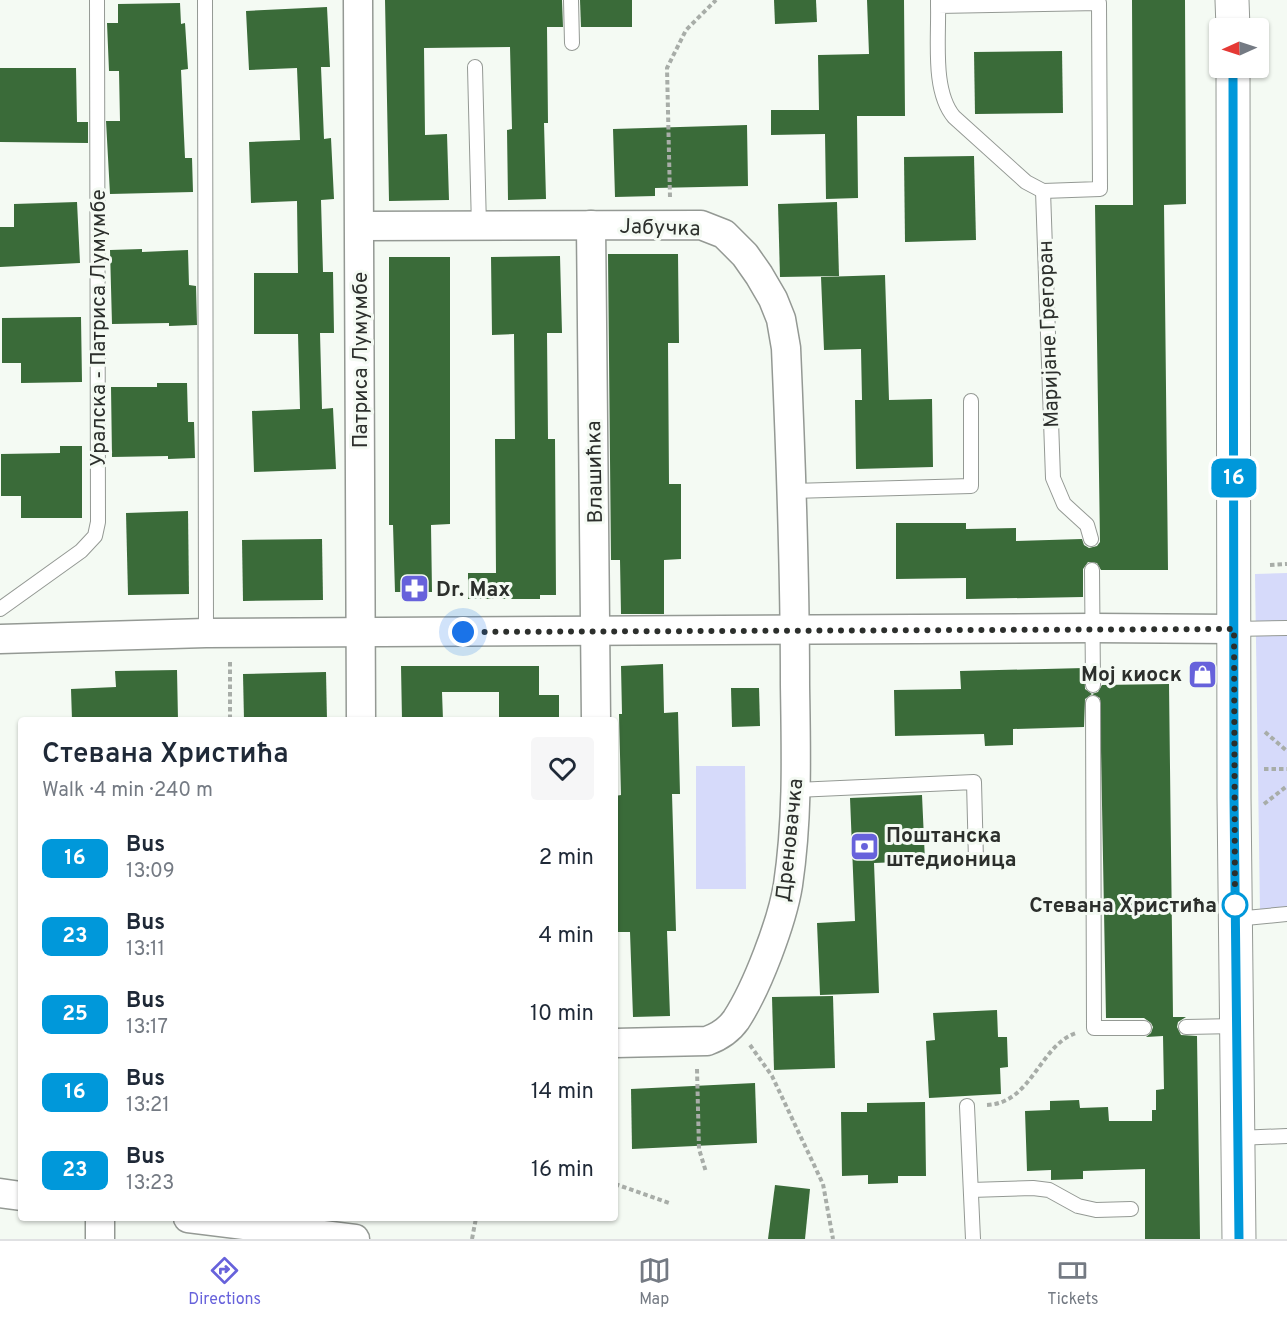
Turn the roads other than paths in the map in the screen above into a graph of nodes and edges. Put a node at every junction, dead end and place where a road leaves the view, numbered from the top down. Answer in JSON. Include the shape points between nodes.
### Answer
{"nodes":[{"id":1,"x":97,"y":0,"type":"edge"},
{"id":2,"x":205,"y":0,"type":"edge"},
{"id":3,"x":358,"y":0,"type":"edge"},
{"id":4,"x":571,"y":0,"type":"edge"},
{"id":5,"x":1232,"y":0,"type":"edge"},
{"id":6,"x":938,"y":3,"type":"edge"},
{"id":7,"x":1233,"y":18,"type":"edge"},
{"id":8,"x":572,"y":43,"type":"dead end"},
{"id":9,"x":475,"y":68,"type":"dead end"},
{"id":10,"x":1233,"y":78,"type":"edge"},
{"id":11,"x":1043,"y":191,"type":"junction"},
{"id":12,"x":591,"y":225,"type":"junction"},
{"id":13,"x":361,"y":226,"type":"junction"},
{"id":14,"x":479,"y":226,"type":"junction"},
{"id":15,"x":971,"y":401,"type":"dead end"},
{"id":16,"x":792,"y":491,"type":"junction"},
{"id":17,"x":1091,"y":539,"type":"dead end"},
{"id":18,"x":1092,"y":570,"type":"dead end"},
{"id":19,"x":0,"y":609,"type":"edge"},
{"id":20,"x":1093,"y":628,"type":"junction"},
{"id":21,"x":1287,"y":628,"type":"edge"},
{"id":22,"x":1234,"y":629,"type":"junction"},
{"id":23,"x":596,"y":630,"type":"junction"},
{"id":24,"x":795,"y":630,"type":"junction"},
{"id":25,"x":206,"y":633,"type":"junction"},
{"id":26,"x":360,"y":633,"type":"junction"},
{"id":27,"x":0,"y":639,"type":"edge"},
{"id":28,"x":1093,"y":685,"type":"dead end"},
{"id":29,"x":1093,"y":703,"type":"dead end"},
{"id":30,"x":361,"y":717,"type":"edge"},
{"id":31,"x":597,"y":717,"type":"edge"},
{"id":32,"x":796,"y":790,"type":"junction"},
{"id":33,"x":976,"y":861,"type":"dead end"},
{"id":34,"x":1287,"y":914,"type":"edge"},
{"id":35,"x":1235,"y":919,"type":"junction"},
{"id":36,"x":1236,"y":1026,"type":"junction"},
{"id":37,"x":1186,"y":1027,"type":"dead end"},
{"id":38,"x":1144,"y":1028,"type":"dead end"},
{"id":39,"x":618,"y":1043,"type":"edge"},
{"id":40,"x":967,"y":1106,"type":"road end"},
{"id":41,"x":1287,"y":1136,"type":"edge"},
{"id":42,"x":1238,"y":1138,"type":"junction"},
{"id":43,"x":971,"y":1190,"type":"junction"},
{"id":44,"x":0,"y":1193,"type":"edge"},
{"id":45,"x":18,"y":1196,"type":"edge"},
{"id":46,"x":1131,"y":1209,"type":"dead end"},
{"id":47,"x":100,"y":1221,"type":"edge"},
{"id":48,"x":212,"y":1221,"type":"edge"},
{"id":49,"x":364,"y":1221,"type":"edge"},
{"id":50,"x":100,"y":1239,"type":"edge"},
{"id":51,"x":355,"y":1239,"type":"edge"},
{"id":52,"x":365,"y":1239,"type":"edge"},
{"id":53,"x":973,"y":1239,"type":"edge"},
{"id":54,"x":1239,"y":1239,"type":"edge"}],
"edges":[{"from":1,"to":19,"type":"lane","name":"Уралска - Патриса Лумумбе","via":[[98,522],[95,536],[81,551]]},
{"from":2,"to":25,"type":"lane"},
{"from":3,"to":13,"type":"street","name":"Патриса Лумумбе"},
{"from":4,"to":8,"type":"lane"},
{"from":5,"to":7,"type":"street"},
{"from":6,"to":11,"type":"lane","via":[[944,105],[1026,182]]},
{"from":6,"to":11,"type":"lane","via":[[1099,3],[1100,189]]},
{"from":9,"to":14,"type":"lane"},
{"from":10,"to":22,"type":"street"},
{"from":11,"to":17,"type":"lane","name":"Маријане Грегоран","via":[[1053,478],[1064,504],[1087,525]]},
{"from":12,"to":14,"type":"street","name":"Јабучка"},
{"from":12,"to":16,"type":"street","name":"Јабучка","via":[[701,225],[724,234],[745,255],[781,319],[786,348]]},
{"from":12,"to":23,"type":"street","name":"Влашићка"},
{"from":13,"to":14,"type":"street","name":"Јабучка"},
{"from":13,"to":26,"type":"street","name":"Патриса Лумумбе"},
{"from":15,"to":16,"type":"lane","via":[[971,486]]},
{"from":16,"to":24,"type":"street","name":"Јабучка"},
{"from":18,"to":20,"type":"lane"},
{"from":20,"to":22,"type":"street"},
{"from":20,"to":24,"type":"street"},
{"from":20,"to":28,"type":"lane"},
{"from":21,"to":22,"type":"lane"},
{"from":22,"to":35,"type":"street"},
{"from":23,"to":24,"type":"street"},
{"from":23,"to":26,"type":"street"},
{"from":23,"to":31,"type":"street","name":"Влашићка"},
{"from":24,"to":32,"type":"street","name":"Дреновачка"},
{"from":25,"to":26,"type":"street"},
{"from":25,"to":27,"type":"street"},
{"from":26,"to":30,"type":"street","name":"Патриса Лумумбе"},
{"from":29,"to":38,"type":"lane","via":[[1094,1028]]},
{"from":32,"to":33,"type":"lane","via":[[974,782]]},
{"from":32,"to":39,"type":"street","name":"Дреновачка","via":[[788,886],[781,913],[764,962],[735,1021],[707,1041]]},
{"from":34,"to":35,"type":"lane"},
{"from":35,"to":36,"type":"street"},
{"from":36,"to":37,"type":"lane"},
{"from":36,"to":42,"type":"street"},
{"from":40,"to":43,"type":"lane"},
{"from":41,"to":42,"type":"lane"},
{"from":42,"to":54,"type":"street"},
{"from":43,"to":46,"type":"lane","via":[[1033,1188],[1049,1190],[1078,1206],[1096,1210]]},
{"from":43,"to":53,"type":"lane"},
{"from":44,"to":45,"type":"street"},
{"from":47,"to":50,"type":"street"},
{"from":48,"to":51,"type":"street"},
{"from":49,"to":52,"type":"street"}]}
